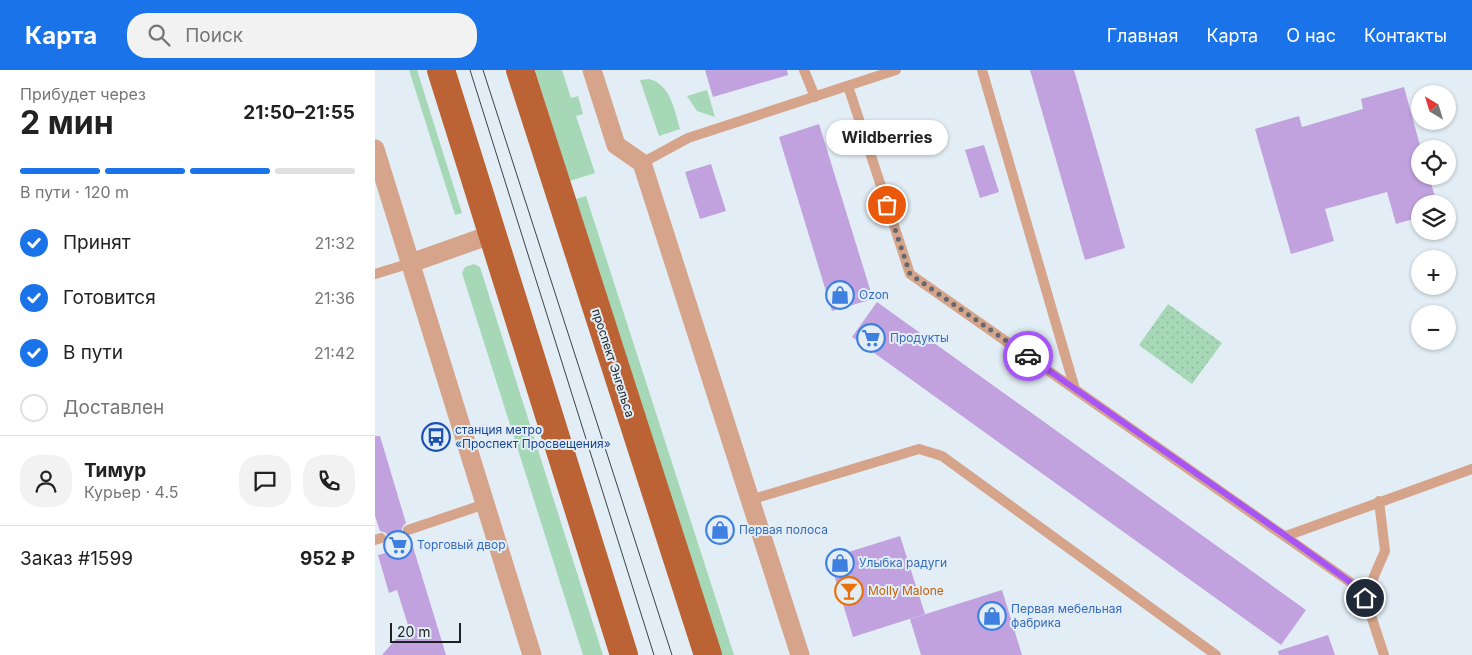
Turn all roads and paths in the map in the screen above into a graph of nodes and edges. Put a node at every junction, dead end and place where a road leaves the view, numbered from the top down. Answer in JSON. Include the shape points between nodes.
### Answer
{"nodes":[{"id":1,"x":441,"y":70,"type":"edge"},
{"id":2,"x":520,"y":70,"type":"edge"},
{"id":3,"x":592,"y":70,"type":"edge"},
{"id":4,"x":804,"y":70,"type":"edge"},
{"id":5,"x":896,"y":70,"type":"edge"},
{"id":6,"x":982,"y":70,"type":"edge"},
{"id":7,"x":848,"y":86,"type":"junction"},
{"id":8,"x":815,"y":97,"type":"junction"},
{"id":9,"x":375,"y":149,"type":"edge"},
{"id":10,"x":642,"y":163,"type":"junction"},
{"id":11,"x":493,"y":234,"type":"junction"},
{"id":12,"x":411,"y":263,"type":"junction"},
{"id":13,"x":375,"y":274,"type":"edge"},
{"id":14,"x":1075,"y":389,"type":"junction"},
{"id":15,"x":1472,"y":469,"type":"edge"},
{"id":16,"x":750,"y":500,"type":"junction"},
{"id":17,"x":1379,"y":501,"type":"junction"},
{"id":18,"x":485,"y":504,"type":"junction"},
{"id":19,"x":408,"y":530,"type":"dead end"},
{"id":20,"x":1286,"y":536,"type":"junction"},
{"id":21,"x":1365,"y":598,"type":"junction"},
{"id":22,"x":532,"y":655,"type":"edge"},
{"id":23,"x":624,"y":655,"type":"edge"},
{"id":24,"x":707,"y":655,"type":"edge"},
{"id":25,"x":800,"y":655,"type":"edge"},
{"id":26,"x":1217,"y":655,"type":"edge"},
{"id":27,"x":1384,"y":655,"type":"edge"}],
"edges":[{"from":1,"to":11,"type":"main road"},
{"from":2,"to":24,"type":"main road","name":"проспект Энгельса"},
{"from":3,"to":10,"type":"street","via":[[616,145]]},
{"from":4,"to":8,"type":"lane"},
{"from":5,"to":7,"type":"lane"},
{"from":6,"to":14,"type":"lane"},
{"from":7,"to":8,"type":"lane"},
{"from":7,"to":14,"type":"lane","via":[[910,274]]},
{"from":8,"to":10,"type":"lane","via":[[689,138]]},
{"from":9,"to":12,"type":"street"},
{"from":10,"to":16,"type":"street"},
{"from":11,"to":12,"type":"street"},
{"from":11,"to":23,"type":"main road"},
{"from":12,"to":13,"type":"lane"},
{"from":12,"to":18,"type":"street"},
{"from":14,"to":20,"type":"lane"},
{"from":15,"to":17,"type":"lane"},
{"from":16,"to":25,"type":"street"},
{"from":16,"to":26,"type":"lane","via":[[919,449],[942,456]]},
{"from":17,"to":20,"type":"lane"},
{"from":17,"to":21,"type":"lane","via":[[1385,551]]},
{"from":18,"to":19,"type":"lane"},
{"from":18,"to":22,"type":"street"},
{"from":20,"to":21,"type":"lane","via":[[1350,582]]},
{"from":21,"to":27,"type":"lane"}]}
